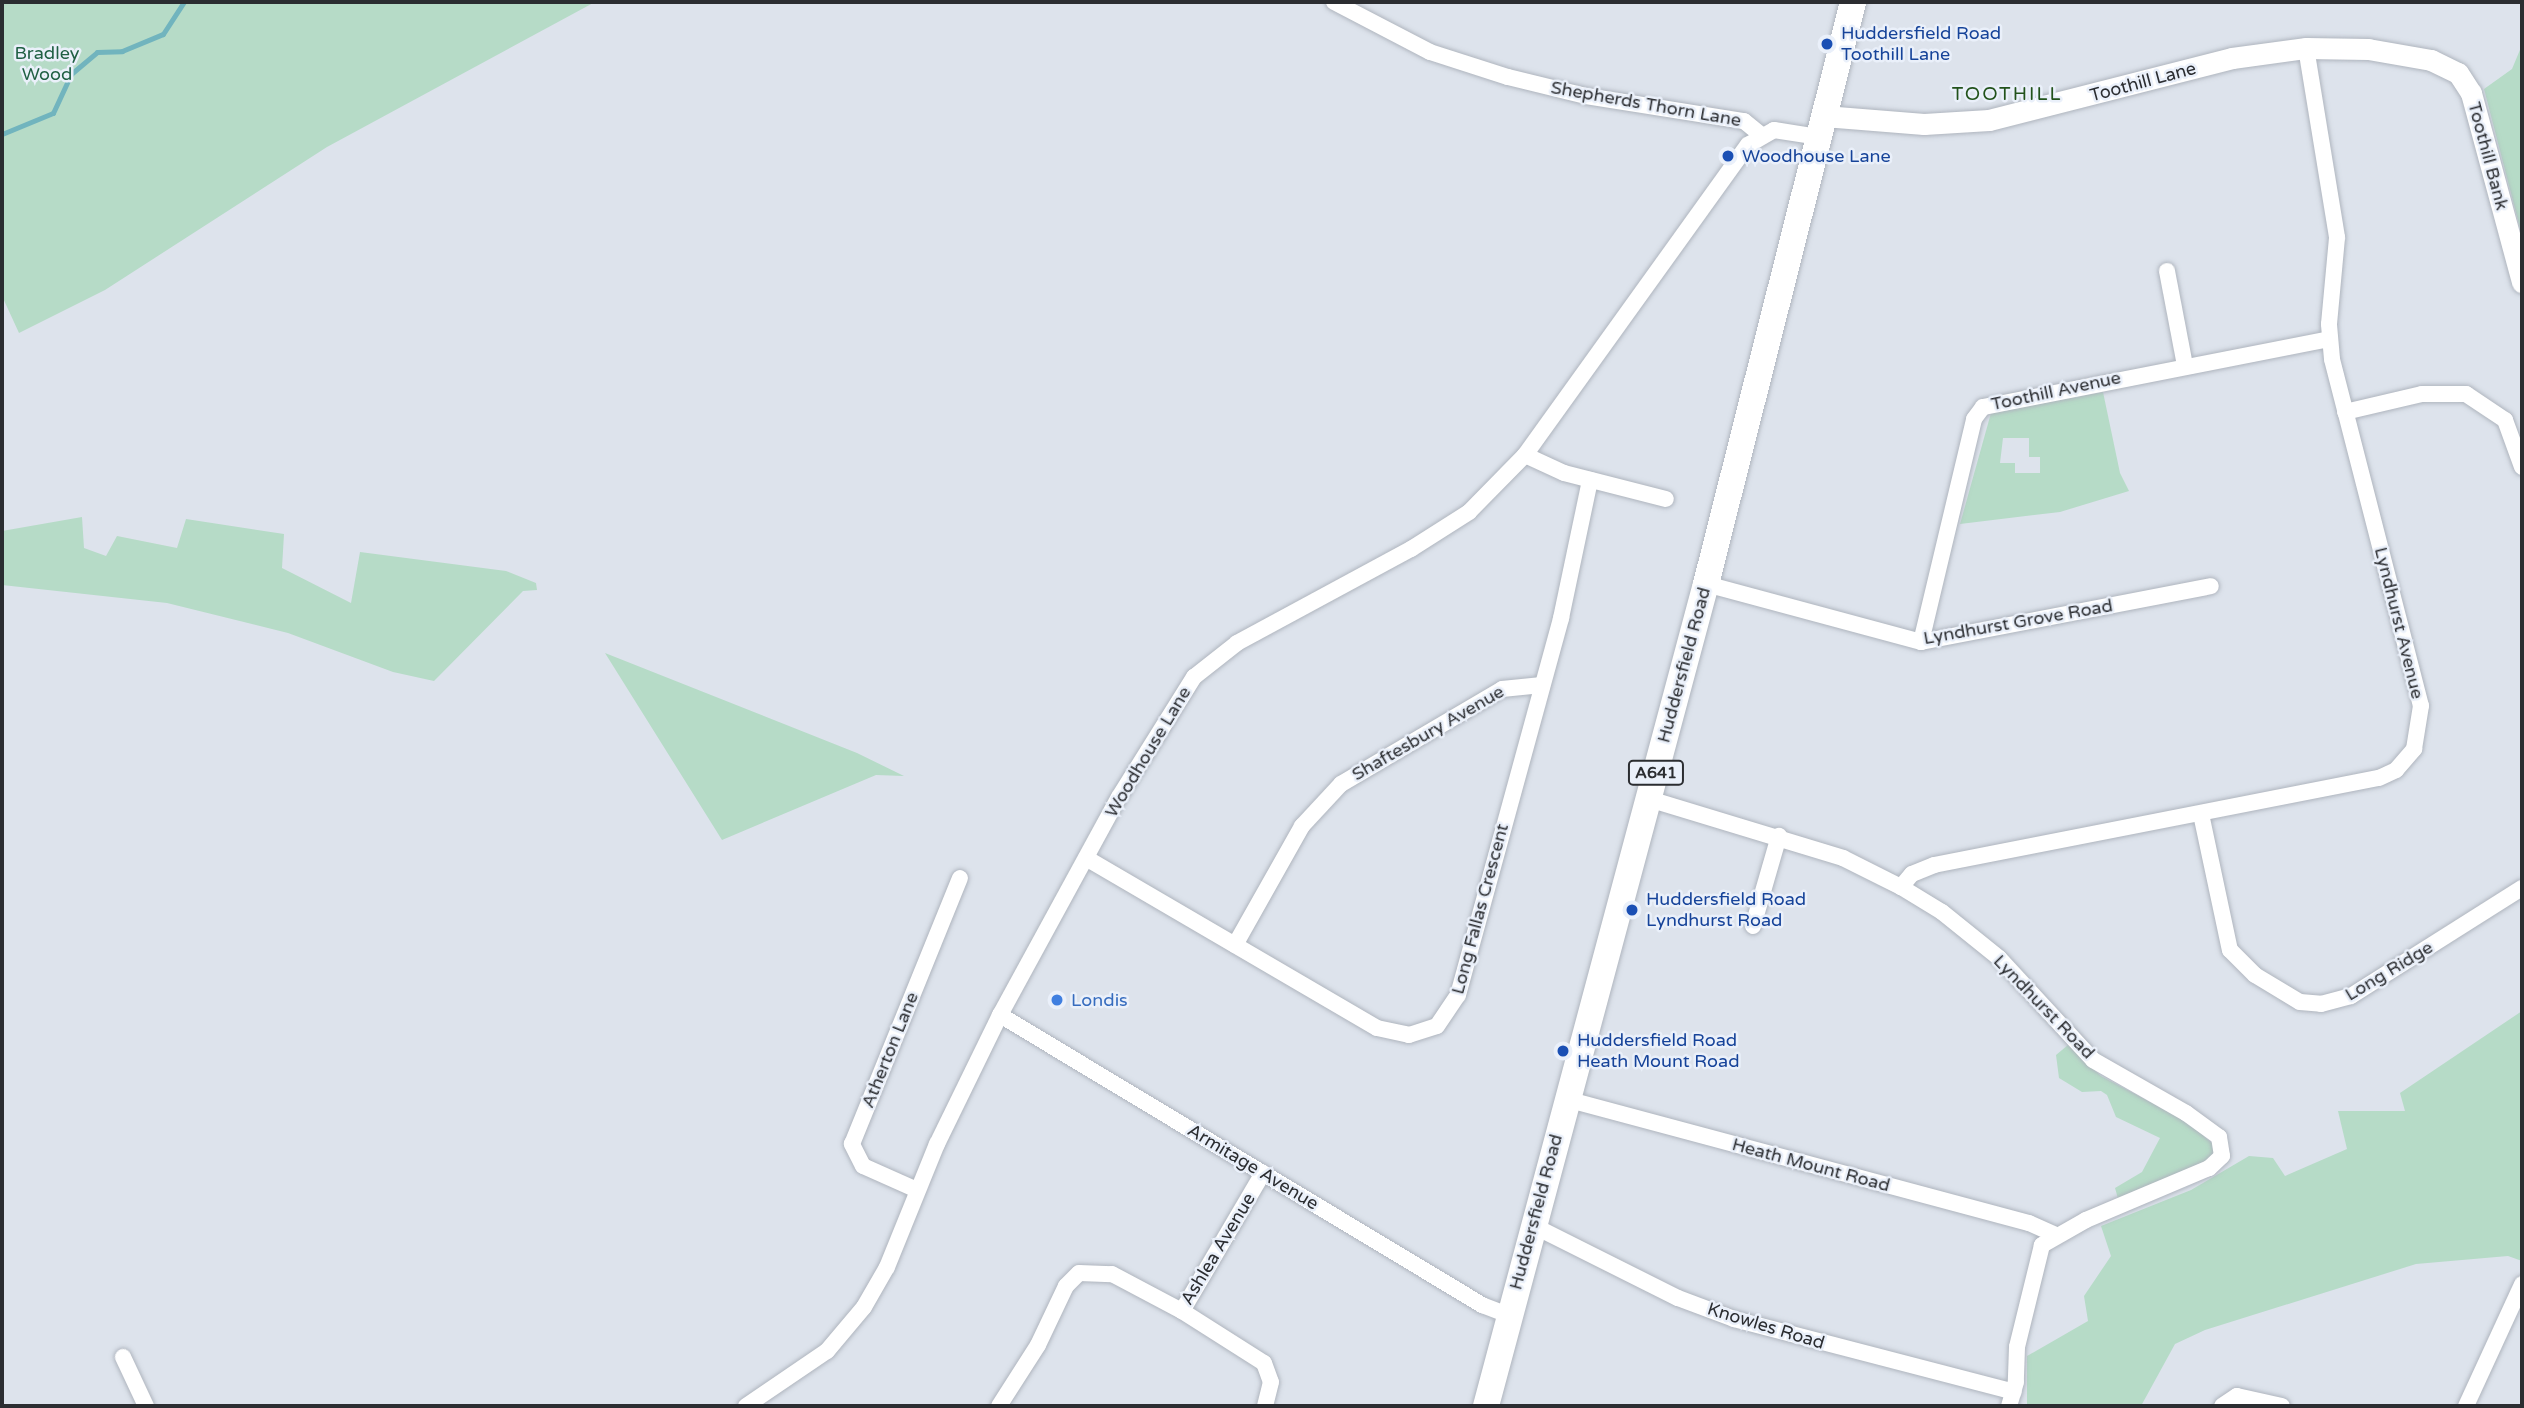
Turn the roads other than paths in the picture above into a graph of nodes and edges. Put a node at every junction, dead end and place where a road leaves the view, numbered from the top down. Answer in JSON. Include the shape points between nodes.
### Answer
{"nodes":[{"id":1,"x":1334,"y":2,"type":"edge"},
{"id":2,"x":1853,"y":2,"type":"edge"},
{"id":3,"x":2306,"y":48,"type":"junction"},
{"id":4,"x":2458,"y":73,"type":"joint"},
{"id":5,"x":1822,"y":127,"type":"junction"},
{"id":6,"x":1760,"y":134,"type":"junction"},
{"id":7,"x":2167,"y":271,"type":"dead end"},
{"id":8,"x":2522,"y":282,"type":"edge"},
{"id":9,"x":2329,"y":338,"type":"junction"},
{"id":10,"x":2185,"y":365,"type":"junction"},
{"id":11,"x":2345,"y":412,"type":"junction"},
{"id":12,"x":1525,"y":455,"type":"junction"},
{"id":13,"x":2522,"y":467,"type":"edge"},
{"id":14,"x":1590,"y":480,"type":"junction"},
{"id":15,"x":1666,"y":499,"type":"dead end"},
{"id":16,"x":1706,"y":584,"type":"junction"},
{"id":17,"x":2211,"y":586,"type":"dead end"},
{"id":18,"x":1921,"y":642,"type":"junction"},
{"id":19,"x":1542,"y":685,"type":"junction"},
{"id":20,"x":1649,"y":799,"type":"junction"},
{"id":21,"x":2202,"y":814,"type":"junction"},
{"id":22,"x":1779,"y":836,"type":"junction"},
{"id":23,"x":1086,"y":858,"type":"junction"},
{"id":24,"x":960,"y":878,"type":"dead end"},
{"id":25,"x":1901,"y":887,"type":"junction"},
{"id":26,"x":2522,"y":888,"type":"edge"},
{"id":27,"x":1753,"y":926,"type":"dead end"},
{"id":28,"x":1235,"y":946,"type":"junction"},
{"id":29,"x":1000,"y":1015,"type":"junction"},
{"id":30,"x":1566,"y":1099,"type":"junction"},
{"id":31,"x":1264,"y":1173,"type":"junction"},
{"id":32,"x":916,"y":1190,"type":"junction"},
{"id":33,"x":1532,"y":1225,"type":"junction"},
{"id":34,"x":2054,"y":1234,"type":"junction"},
{"id":35,"x":2522,"y":1284,"type":"edge"},
{"id":36,"x":1182,"y":1311,"type":"junction"},
{"id":37,"x":1508,"y":1315,"type":"junction"},
{"id":38,"x":123,"y":1357,"type":"dead end"},
{"id":39,"x":2013,"y":1393,"type":"edge"},
{"id":40,"x":146,"y":1406,"type":"edge"},
{"id":41,"x":746,"y":1406,"type":"edge"},
{"id":42,"x":1000,"y":1406,"type":"edge"},
{"id":43,"x":1265,"y":1406,"type":"edge"},
{"id":44,"x":1486,"y":1406,"type":"edge"},
{"id":45,"x":2222,"y":1406,"type":"edge"},
{"id":46,"x":2282,"y":1406,"type":"edge"},
{"id":47,"x":2466,"y":1406,"type":"edge"}],
"edges":[{"from":1,"to":6,"type":"street","name":"Shepherds Thorn Lane","via":[[1430,52],[1586,96],[1744,121]]},
{"from":2,"to":5,"type":"main road","name":"Huddersfield Road","number":"A641"},
{"from":3,"to":4,"type":"street","name":"Toothill Lane","via":[[2385,51],[2431,60]]},
{"from":3,"to":5,"type":"street","name":"Toothill Lane","via":[[2231,58],[1989,120]]},
{"from":3,"to":9,"type":"street","name":"Lyndhurst Avenue","via":[[2337,237]]},
{"from":4,"to":8,"type":"street","name":"Toothill Bank","via":[[2481,122]]},
{"from":5,"to":6,"type":"street"},
{"from":5,"to":16,"type":"main road","name":"Huddersfield Road","number":"A641"},
{"from":6,"to":12,"type":"street","name":"Woodhouse Lane"},
{"from":7,"to":10,"type":"street"},
{"from":9,"to":10,"type":"street","name":"Toothill Avenue"},
{"from":9,"to":11,"type":"street","name":"Lyndhurst Avenue"},
{"from":10,"to":18,"type":"street","name":"Toothill Avenue","via":[[1989,403],[1980,410]]},
{"from":11,"to":13,"type":"street","via":[[2433,393],[2466,394],[2505,420]]},
{"from":11,"to":21,"type":"street","name":"Lyndhurst Avenue","via":[[2421,706],[2417,743],[2396,770],[2379,778]]},
{"from":12,"to":14,"type":"street","via":[[1556,471]]},
{"from":12,"to":23,"type":"street","name":"Woodhouse Lane","via":[[1489,495],[1443,531],[1237,643],[1203,668],[1170,711]]},
{"from":14,"to":15,"type":"street"},
{"from":14,"to":19,"type":"street","name":"Long Fallas Crescent"},
{"from":16,"to":18,"type":"street","name":"Lyndhurst Grove Road"},
{"from":16,"to":20,"type":"main road","name":"Huddersfield Road","number":"A641"},
{"from":17,"to":18,"type":"street","name":"Lyndhurst Grove Road"},
{"from":19,"to":28,"type":"street","name":"Shaftesbury Avenue","via":[[1502,689],[1341,784],[1302,826]]},
{"from":19,"to":28,"type":"street","name":"Long Fallas Crescent","via":[[1458,995],[1437,1026],[1415,1035],[1388,1033]]},
{"from":20,"to":22,"type":"street","name":"Lyndhurst Road"},
{"from":20,"to":30,"type":"main road","name":"Huddersfield Road","number":"A641"},
{"from":21,"to":25,"type":"street","name":"Lyndhurst Avenue","via":[[1934,865],[1912,874]]},
{"from":21,"to":26,"type":"street","name":"Long Ridge","via":[[2230,950],[2255,975],[2300,1002],[2328,1003],[2351,996]]},
{"from":22,"to":25,"type":"street","name":"Lyndhurst Road","via":[[1843,858]]},
{"from":22,"to":27,"type":"street"},
{"from":23,"to":28,"type":"street","name":"Long Fallas Crescent"},
{"from":23,"to":29,"type":"street","name":"Woodhouse Lane"},
{"from":24,"to":32,"type":"street","name":"Atherton Lane","via":[[852,1144],[863,1166]]},
{"from":25,"to":34,"type":"street","name":"Lyndhurst Road","via":[[1942,912],[1999,958],[2093,1060],[2193,1117],[2221,1142],[2222,1156],[2209,1168]]},
{"from":29,"to":31,"type":"street","name":"Armitage Avenue"},
{"from":29,"to":32,"type":"street","name":"Woodhouse Lane"},
{"from":30,"to":33,"type":"main road","name":"Huddersfield Road","number":"A641"},
{"from":30,"to":34,"type":"street","name":"Heath Mount Road","via":[[2043,1227]]},
{"from":31,"to":36,"type":"street","name":"Ashlea Avenue"},
{"from":31,"to":37,"type":"street","name":"Armitage Avenue","via":[[1482,1305]]},
{"from":32,"to":41,"type":"street","name":"Woodhouse Lane","via":[[887,1267],[856,1319],[804,1369]]},
{"from":33,"to":37,"type":"main road","name":"Huddersfield Road","number":"A641"},
{"from":33,"to":39,"type":"street","name":"Knowles Road","via":[[1678,1298],[1734,1319]]},
{"from":34,"to":39,"type":"street","via":[[2038,1253],[2015,1358]]},
{"from":35,"to":47,"type":"street"},
{"from":36,"to":42,"type":"street","name":"Ashlea Avenue","via":[[1112,1274],[1079,1273],[1066,1286],[1038,1345]]},
{"from":36,"to":43,"type":"street","via":[[1264,1363],[1271,1382]]},
{"from":37,"to":44,"type":"main road","name":"Huddersfield Road","number":"A641"},
{"from":38,"to":40,"type":"street"},
{"from":45,"to":46,"type":"street","via":[[2237,1396]]}]}
